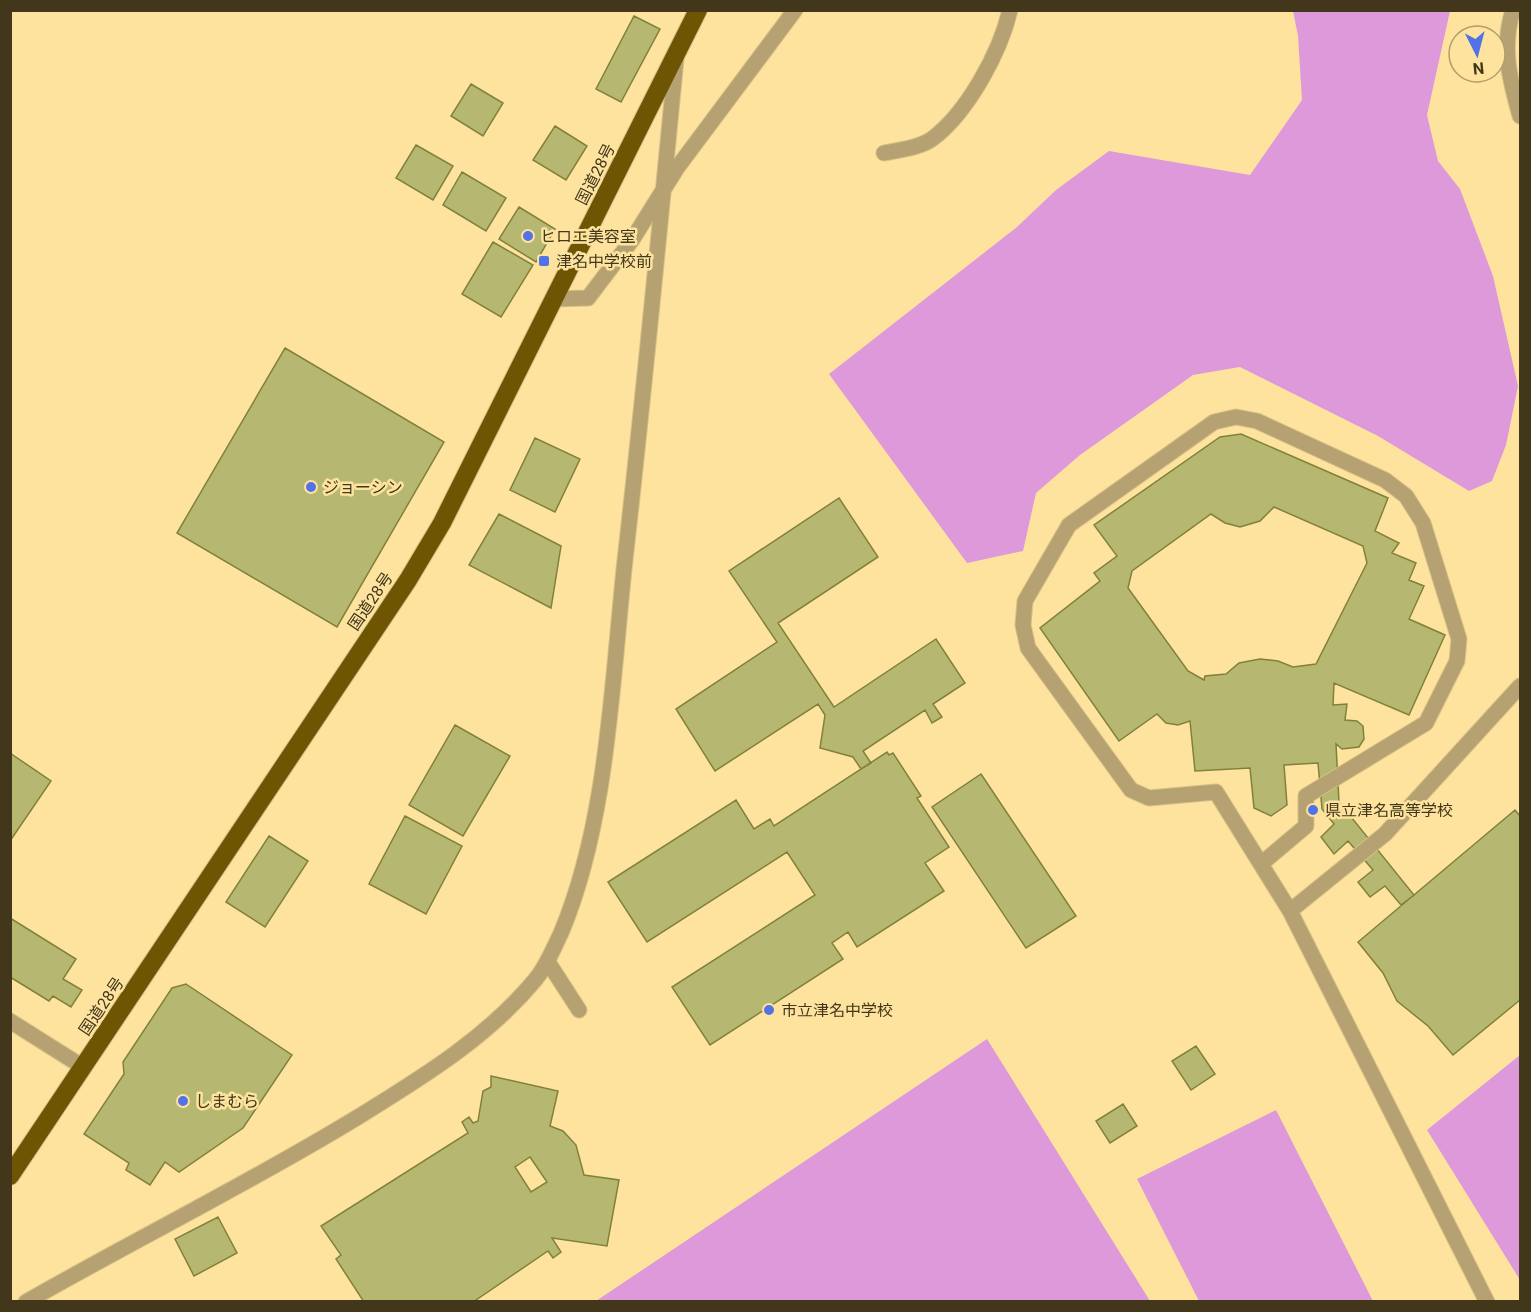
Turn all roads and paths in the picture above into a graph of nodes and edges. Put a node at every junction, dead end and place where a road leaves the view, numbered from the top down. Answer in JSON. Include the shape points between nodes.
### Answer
{"nodes":[{"id":1,"x":698,"y":10,"type":"edge"},
{"id":2,"x":795,"y":10,"type":"edge"},
{"id":3,"x":1010,"y":10,"type":"edge"},
{"id":4,"x":1513,"y":10,"type":"edge"},
{"id":5,"x":677,"y":53,"type":"junction"},
{"id":6,"x":1521,"y":116,"type":"edge"},
{"id":7,"x":884,"y":153,"type":"dead end"},
{"id":8,"x":664,"y":187,"type":"junction"},
{"id":9,"x":554,"y":299,"type":"junction"},
{"id":10,"x":1521,"y":686,"type":"edge"},
{"id":11,"x":1261,"y":864,"type":"junction"},
{"id":12,"x":1290,"y":911,"type":"junction"},
{"id":13,"x":548,"y":962,"type":"junction"},
{"id":14,"x":579,"y":1010,"type":"dead end"},
{"id":15,"x":10,"y":1021,"type":"edge"},
{"id":16,"x":83,"y":1067,"type":"junction"},
{"id":17,"x":10,"y":1176,"type":"edge"},
{"id":18,"x":26,"y":1302,"type":"edge"},
{"id":19,"x":1486,"y":1302,"type":"edge"}],
"edges":[{"from":1,"to":5,"type":"highway","name":"国道28号"},
{"from":2,"to":8,"type":"street"},
{"from":3,"to":7,"type":"street","via":[[1007,25],[974,91],[946,125],[931,140]]},
{"from":4,"to":6,"type":"street","via":[[1506,54]]},
{"from":5,"to":8,"type":"street"},
{"from":5,"to":9,"type":"highway","name":"国道28号"},
{"from":8,"to":9,"type":"street","via":[[632,240],[588,298]]},
{"from":8,"to":13,"type":"street","via":[[603,757],[588,849],[569,912]]},
{"from":9,"to":16,"type":"highway","name":"国道28号","via":[[458,493],[408,580]]},
{"from":10,"to":12,"type":"street","via":[[1385,834]]},
{"from":11,"to":11,"type":"street","via":[[1306,826],[1306,796],[1426,723],[1457,661],[1460,639],[1423,523],[1406,496],[1385,480],[1257,421],[1236,417],[1214,422],[1069,525],[1025,601],[1023,625],[1028,648],[1131,790],[1149,798],[1216,792]]},
{"from":11,"to":12,"type":"street"},
{"from":12,"to":19,"type":"street"},
{"from":13,"to":14,"type":"street"},
{"from":13,"to":18,"type":"street","via":[[497,1019],[428,1074],[288,1160]]},
{"from":15,"to":16,"type":"street"},
{"from":16,"to":17,"type":"highway","name":"国道28号"}]}
